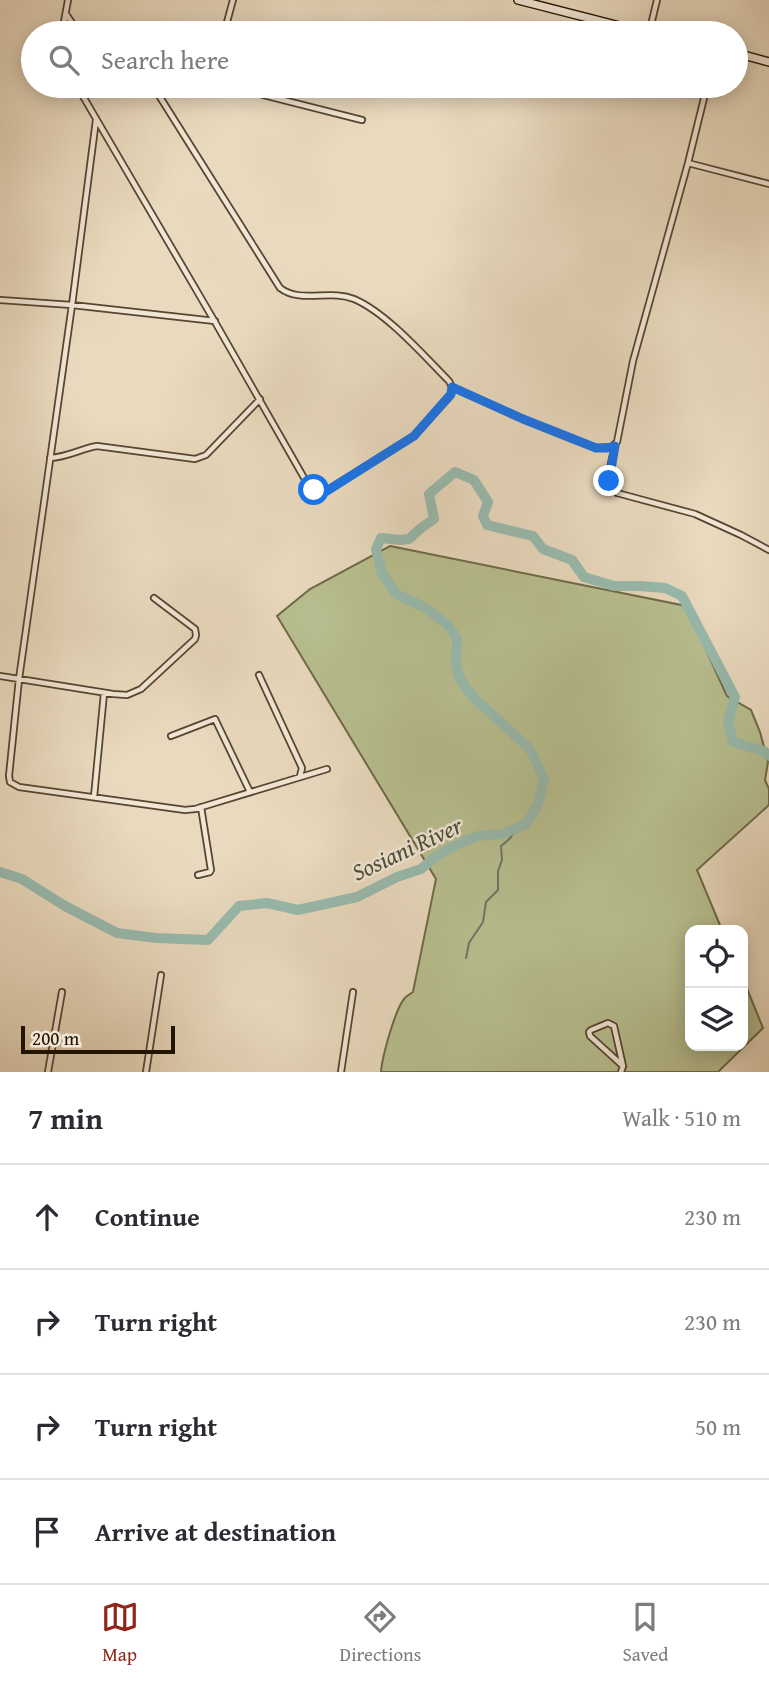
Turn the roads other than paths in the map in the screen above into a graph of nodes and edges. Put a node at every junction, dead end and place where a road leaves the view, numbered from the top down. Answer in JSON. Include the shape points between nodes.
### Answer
{"nodes":[{"id":1,"x":68,"y":0,"type":"edge"},
{"id":2,"x":233,"y":0,"type":"edge"},
{"id":3,"x":517,"y":0,"type":"edge"},
{"id":4,"x":657,"y":0,"type":"edge"},
{"id":5,"x":65,"y":13,"type":"junction"},
{"id":6,"x":64,"y":21,"type":"edge"},
{"id":7,"x":71,"y":21,"type":"edge"},
{"id":8,"x":227,"y":21,"type":"edge"},
{"id":9,"x":600,"y":21,"type":"edge"},
{"id":10,"x":651,"y":21,"type":"edge"},
{"id":11,"x":748,"y":56,"type":"edge"},
{"id":12,"x":769,"y":62,"type":"edge"},
{"id":13,"x":84,"y":98,"type":"edge"},
{"id":14,"x":161,"y":98,"type":"edge"},
{"id":15,"x":275,"y":98,"type":"edge"},
{"id":16,"x":704,"y":98,"type":"edge"},
{"id":17,"x":96,"y":120,"type":"junction"},
{"id":18,"x":362,"y":120,"type":"dead end"},
{"id":19,"x":688,"y":163,"type":"junction"},
{"id":20,"x":769,"y":184,"type":"edge"},
{"id":21,"x":0,"y":300,"type":"edge"},
{"id":22,"x":72,"y":305,"type":"junction"},
{"id":23,"x":215,"y":321,"type":"junction"},
{"id":24,"x":452,"y":387,"type":"junction"},
{"id":25,"x":260,"y":399,"type":"junction"},
{"id":26,"x":615,"y":446,"type":"junction"},
{"id":27,"x":50,"y":458,"type":"junction"},
{"id":28,"x":769,"y":550,"type":"edge"},
{"id":29,"x":154,"y":598,"type":"dead end"},
{"id":30,"x":259,"y":675,"type":"dead end"},
{"id":31,"x":0,"y":676,"type":"edge"},
{"id":32,"x":19,"y":679,"type":"junction"},
{"id":33,"x":104,"y":692,"type":"junction"},
{"id":34,"x":171,"y":736,"type":"dead end"},
{"id":35,"x":327,"y":769,"type":"dead end"},
{"id":36,"x":300,"y":777,"type":"junction"},
{"id":37,"x":250,"y":792,"type":"junction"},
{"id":38,"x":94,"y":797,"type":"junction"},
{"id":39,"x":201,"y":807,"type":"junction"},
{"id":40,"x":198,"y":875,"type":"dead end"},
{"id":41,"x":161,"y":975,"type":"dead end"},
{"id":42,"x":62,"y":992,"type":"dead end"},
{"id":43,"x":353,"y":992,"type":"dead end"},
{"id":44,"x":622,"y":1069,"type":"edge"},
{"id":45,"x":48,"y":1072,"type":"edge"},
{"id":46,"x":146,"y":1072,"type":"edge"},
{"id":47,"x":341,"y":1072,"type":"edge"}],
"edges":[{"from":1,"to":5,"type":"street"},
{"from":2,"to":8,"type":"street"},
{"from":3,"to":9,"type":"street"},
{"from":4,"to":10,"type":"street"},
{"from":5,"to":6,"type":"street"},
{"from":5,"to":7,"type":"street"},
{"from":11,"to":12,"type":"street"},
{"from":13,"to":17,"type":"street"},
{"from":14,"to":24,"type":"street","via":[[280,288],[299,296],[353,299],[382,316]]},
{"from":15,"to":18,"type":"street"},
{"from":16,"to":19,"type":"street"},
{"from":17,"to":22,"type":"street"},
{"from":17,"to":23,"type":"street"},
{"from":19,"to":20,"type":"street"},
{"from":19,"to":26,"type":"street","via":[[633,361]]},
{"from":21,"to":22,"type":"street"},
{"from":22,"to":23,"type":"street"},
{"from":22,"to":27,"type":"street"},
{"from":23,"to":25,"type":"street"},
{"from":24,"to":25,"type":"street","via":[[414,436],[322,492],[307,483]]},
{"from":24,"to":26,"type":"street","via":[[596,448]]},
{"from":25,"to":27,"type":"street","via":[[200,458],[97,446]]},
{"from":26,"to":28,"type":"street","via":[[611,489],[695,514]]},
{"from":27,"to":32,"type":"street"},
{"from":29,"to":33,"type":"street","via":[[195,629],[195,639],[141,689],[127,695]]},
{"from":30,"to":36,"type":"street","via":[[302,768]]},
{"from":31,"to":32,"type":"street"},
{"from":32,"to":33,"type":"street"},
{"from":32,"to":38,"type":"street","via":[[10,782]]},
{"from":33,"to":38,"type":"street"},
{"from":34,"to":37,"type":"street","via":[[215,719]]},
{"from":35,"to":36,"type":"street"},
{"from":36,"to":37,"type":"street"},
{"from":37,"to":39,"type":"street"},
{"from":38,"to":39,"type":"street","via":[[185,810]]},
{"from":39,"to":40,"type":"street","via":[[211,870]]},
{"from":41,"to":46,"type":"street"},
{"from":42,"to":45,"type":"street"},
{"from":43,"to":47,"type":"street"},
{"from":44,"to":44,"type":"street","via":[[590,1035],[590,1030],[608,1023],[614,1026]]}]}
